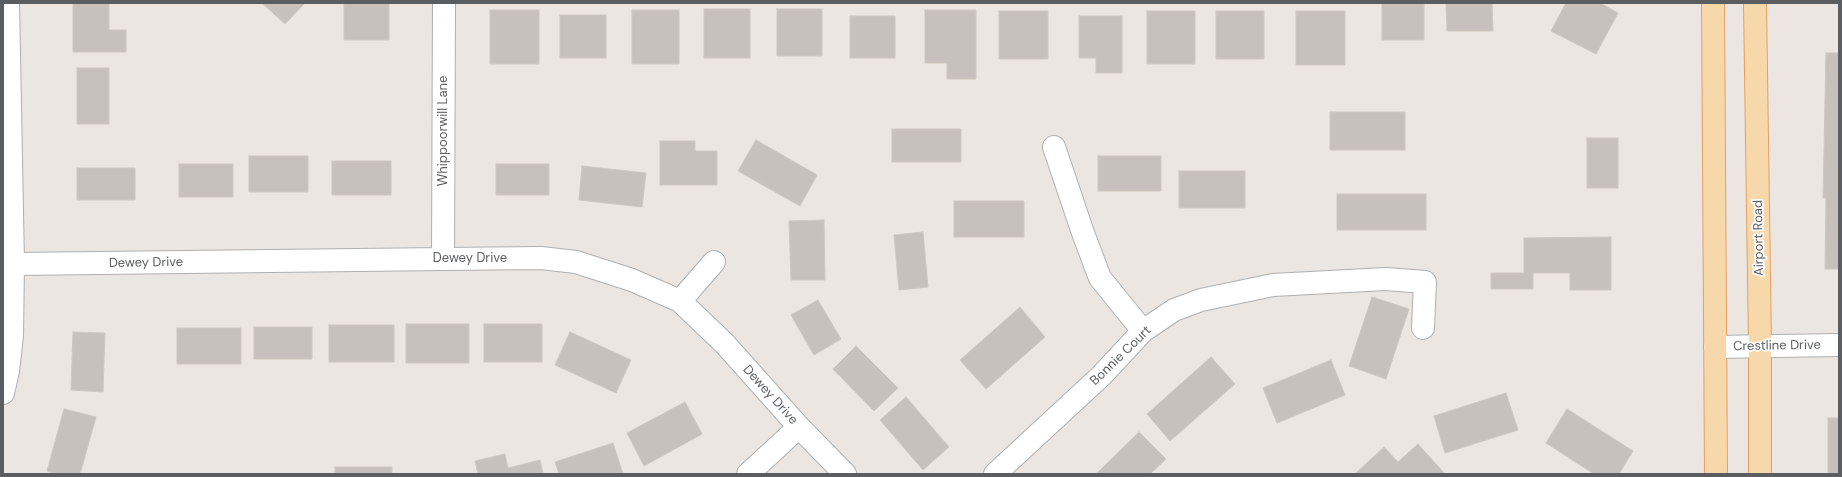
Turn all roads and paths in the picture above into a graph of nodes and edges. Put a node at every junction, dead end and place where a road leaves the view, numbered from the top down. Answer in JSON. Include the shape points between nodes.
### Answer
{"nodes":[{"id":1,"x":8,"y":3,"type":"edge"},
{"id":2,"x":444,"y":3,"type":"edge"},
{"id":3,"x":1713,"y":3,"type":"edge"},
{"id":4,"x":1755,"y":3,"type":"edge"},
{"id":5,"x":1054,"y":147,"type":"dead end"},
{"id":6,"x":8,"y":237,"type":"edge"},
{"id":7,"x":443,"y":259,"type":"junction"},
{"id":8,"x":714,"y":262,"type":"dead end"},
{"id":9,"x":14,"y":264,"type":"junction"},
{"id":10,"x":680,"y":301,"type":"junction"},
{"id":11,"x":1423,"y":328,"type":"dead end"},
{"id":12,"x":1143,"y":331,"type":"junction"},
{"id":13,"x":1839,"y":345,"type":"edge"},
{"id":14,"x":1760,"y":346,"type":"junction"},
{"id":15,"x":1715,"y":347,"type":"junction"},
{"id":16,"x":3,"y":393,"type":"edge"},
{"id":17,"x":799,"y":427,"type":"junction"},
{"id":18,"x":748,"y":474,"type":"edge"},
{"id":19,"x":844,"y":474,"type":"edge"},
{"id":20,"x":995,"y":474,"type":"edge"},
{"id":21,"x":1716,"y":474,"type":"edge"},
{"id":22,"x":1760,"y":474,"type":"edge"}],
"edges":[{"from":1,"to":6,"type":"street"},
{"from":2,"to":7,"type":"street","name":"Whippoorwill Lane"},
{"from":3,"to":15,"type":"main road"},
{"from":4,"to":14,"type":"main road","name":"Airport Road"},
{"from":5,"to":12,"type":"street","via":[[1100,278]]},
{"from":6,"to":9,"type":"street"},
{"from":7,"to":9,"type":"street","name":"Dewey Drive"},
{"from":7,"to":10,"type":"street","name":"Dewey Drive","via":[[541,258],[576,262],[632,280]]},
{"from":8,"to":10,"type":"street"},
{"from":9,"to":16,"type":"street","via":[[12,336]]},
{"from":10,"to":17,"type":"street","name":"Dewey Drive","via":[[725,344]]},
{"from":11,"to":12,"type":"street","name":"Bonnie Court","via":[[1425,282],[1386,279],[1273,285],[1201,300],[1174,310]]},
{"from":12,"to":20,"type":"street","name":"Bonnie Court","via":[[1101,376]]},
{"from":13,"to":14,"type":"street","name":"Crestline Drive"},
{"from":14,"to":15,"type":"street","name":"Crestline Drive"},
{"from":14,"to":22,"type":"main road","name":"Airport Road"},
{"from":15,"to":21,"type":"main road"},
{"from":17,"to":18,"type":"street"},
{"from":17,"to":19,"type":"street","name":"Dewey Drive"}]}
